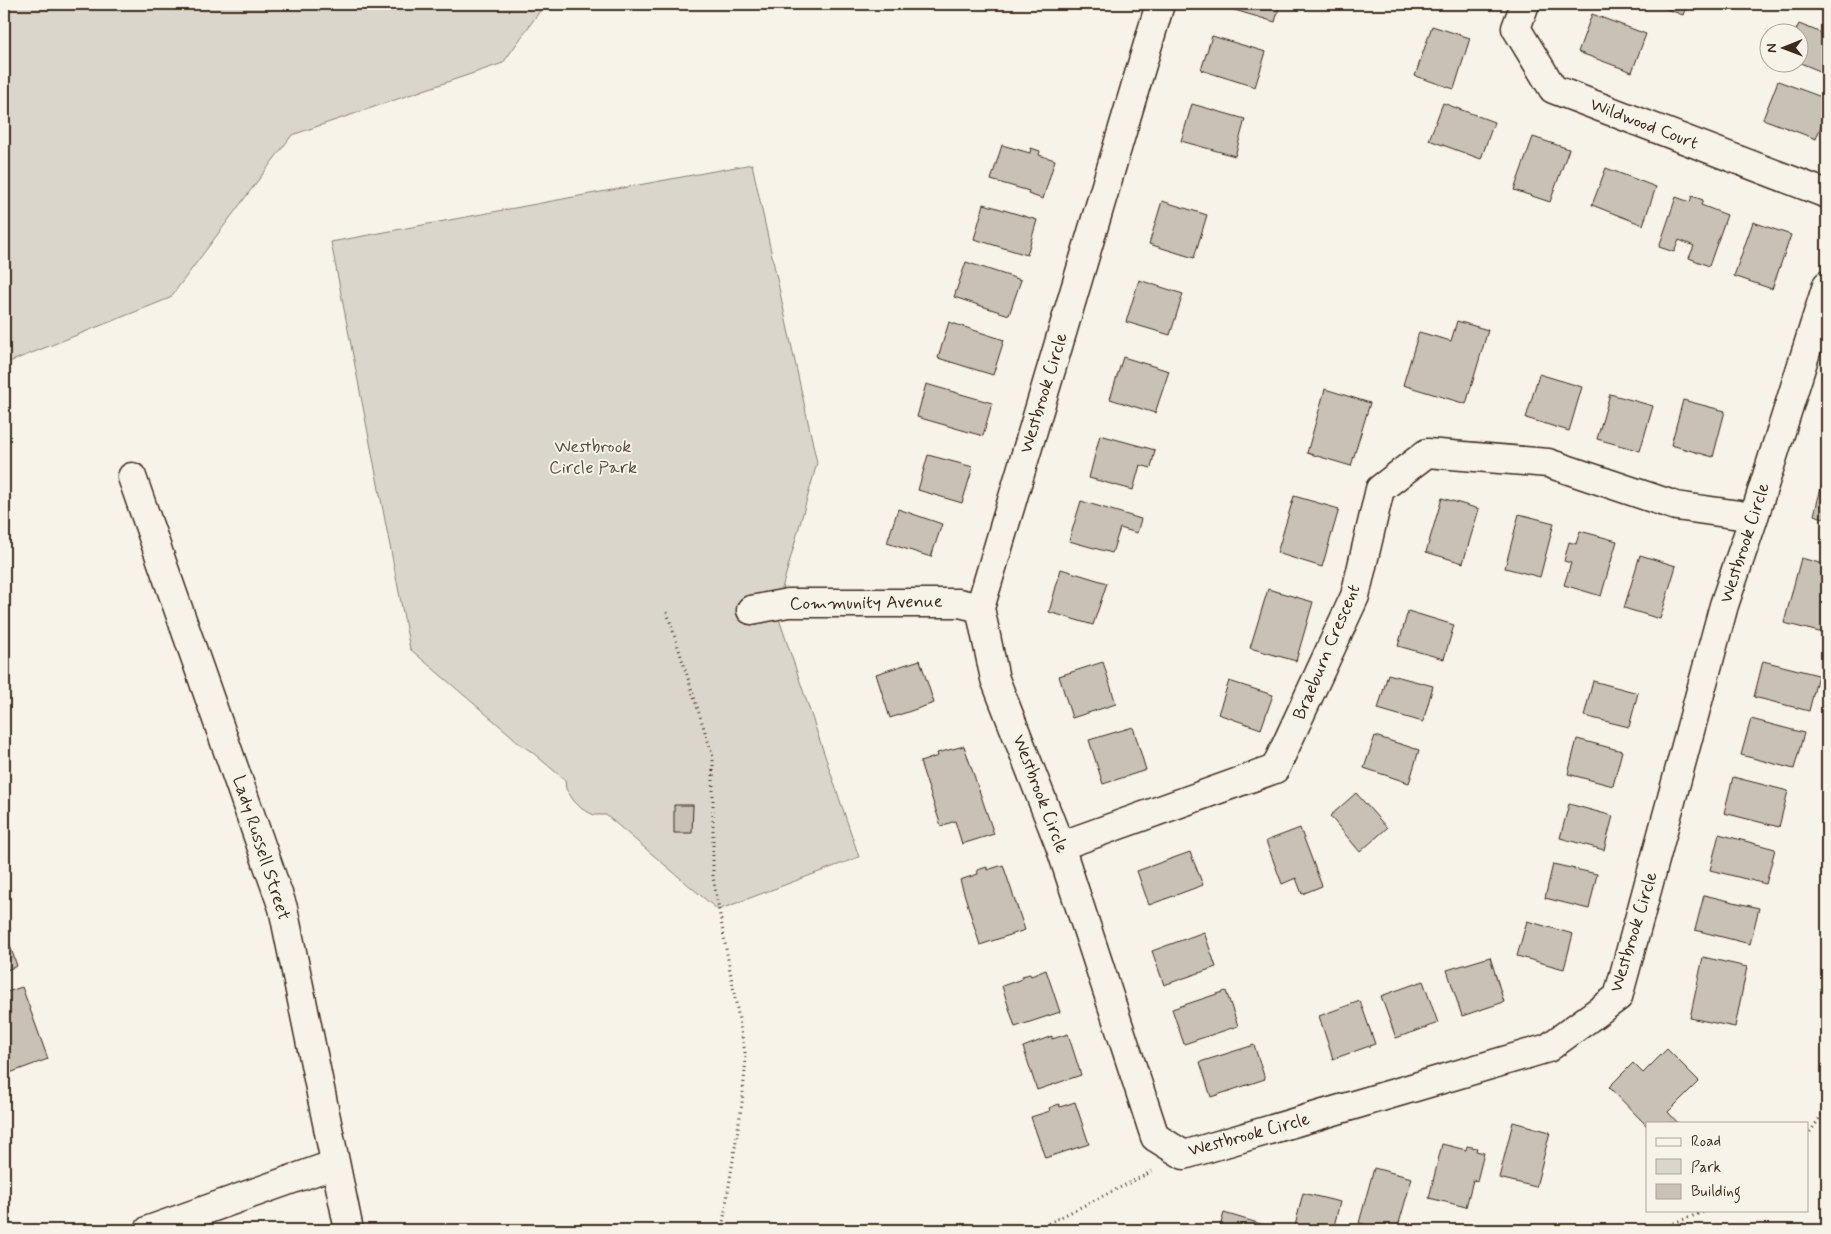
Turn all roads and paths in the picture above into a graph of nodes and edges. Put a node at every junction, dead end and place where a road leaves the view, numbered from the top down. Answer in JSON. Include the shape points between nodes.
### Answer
{"nodes":[{"id":1,"x":1160,"y":4,"type":"edge"},
{"id":2,"x":1525,"y":4,"type":"edge"},
{"id":3,"x":1827,"y":194,"type":"edge"},
{"id":4,"x":1827,"y":285,"type":"edge"},
{"id":5,"x":132,"y":477,"type":"dead end"},
{"id":6,"x":1754,"y":517,"type":"junction"},
{"id":7,"x":980,"y":608,"type":"junction"},
{"id":8,"x":751,"y":610,"type":"dead end"},
{"id":9,"x":667,"y":612,"type":"dead end"},
{"id":10,"x":1060,"y":846,"type":"junction"},
{"id":11,"x":1827,"y":1108,"type":"edge"},
{"id":12,"x":1808,"y":1135,"type":"edge"},
{"id":13,"x":1184,"y":1155,"type":"junction"},
{"id":14,"x":335,"y":1164,"type":"junction"},
{"id":15,"x":1704,"y":1212,"type":"edge"},
{"id":16,"x":149,"y":1230,"type":"edge"},
{"id":17,"x":349,"y":1230,"type":"edge"},
{"id":18,"x":722,"y":1230,"type":"edge"},
{"id":19,"x":1035,"y":1230,"type":"edge"},
{"id":20,"x":1655,"y":1230,"type":"edge"}],
"edges":[{"from":1,"to":7,"type":"street","name":"Westbrook Circle"},
{"from":2,"to":3,"type":"street","name":"Wildwood Court","via":[[1516,28],[1552,89]]},
{"from":4,"to":6,"type":"street","name":"Westbrook Circle"},
{"from":5,"to":14,"type":"street","name":"Lady Russell Street","via":[[283,908]]},
{"from":6,"to":10,"type":"street","name":"Braeburn Crescent","via":[[1676,506],[1548,462],[1427,453],[1380,489],[1355,596],[1275,769]]},
{"from":6,"to":13,"type":"street","name":"Westbrook Circle","via":[[1724,605],[1618,997],[1548,1048]]},
{"from":7,"to":8,"type":"street","name":"Community Avenue","via":[[958,603],[788,603]]},
{"from":7,"to":10,"type":"street","name":"Westbrook Circle","via":[[995,679]]},
{"from":9,"to":18,"type":"path","via":[[713,757],[713,877],[746,1058]]},
{"from":10,"to":13,"type":"street","name":"Westbrook Circle","via":[[1154,1137]]},
{"from":11,"to":12,"type":"path"},
{"from":13,"to":19,"type":"path"},
{"from":14,"to":16,"type":"street"},
{"from":14,"to":17,"type":"street","name":"Lady Russell Street"},
{"from":15,"to":20,"type":"path"}]}
